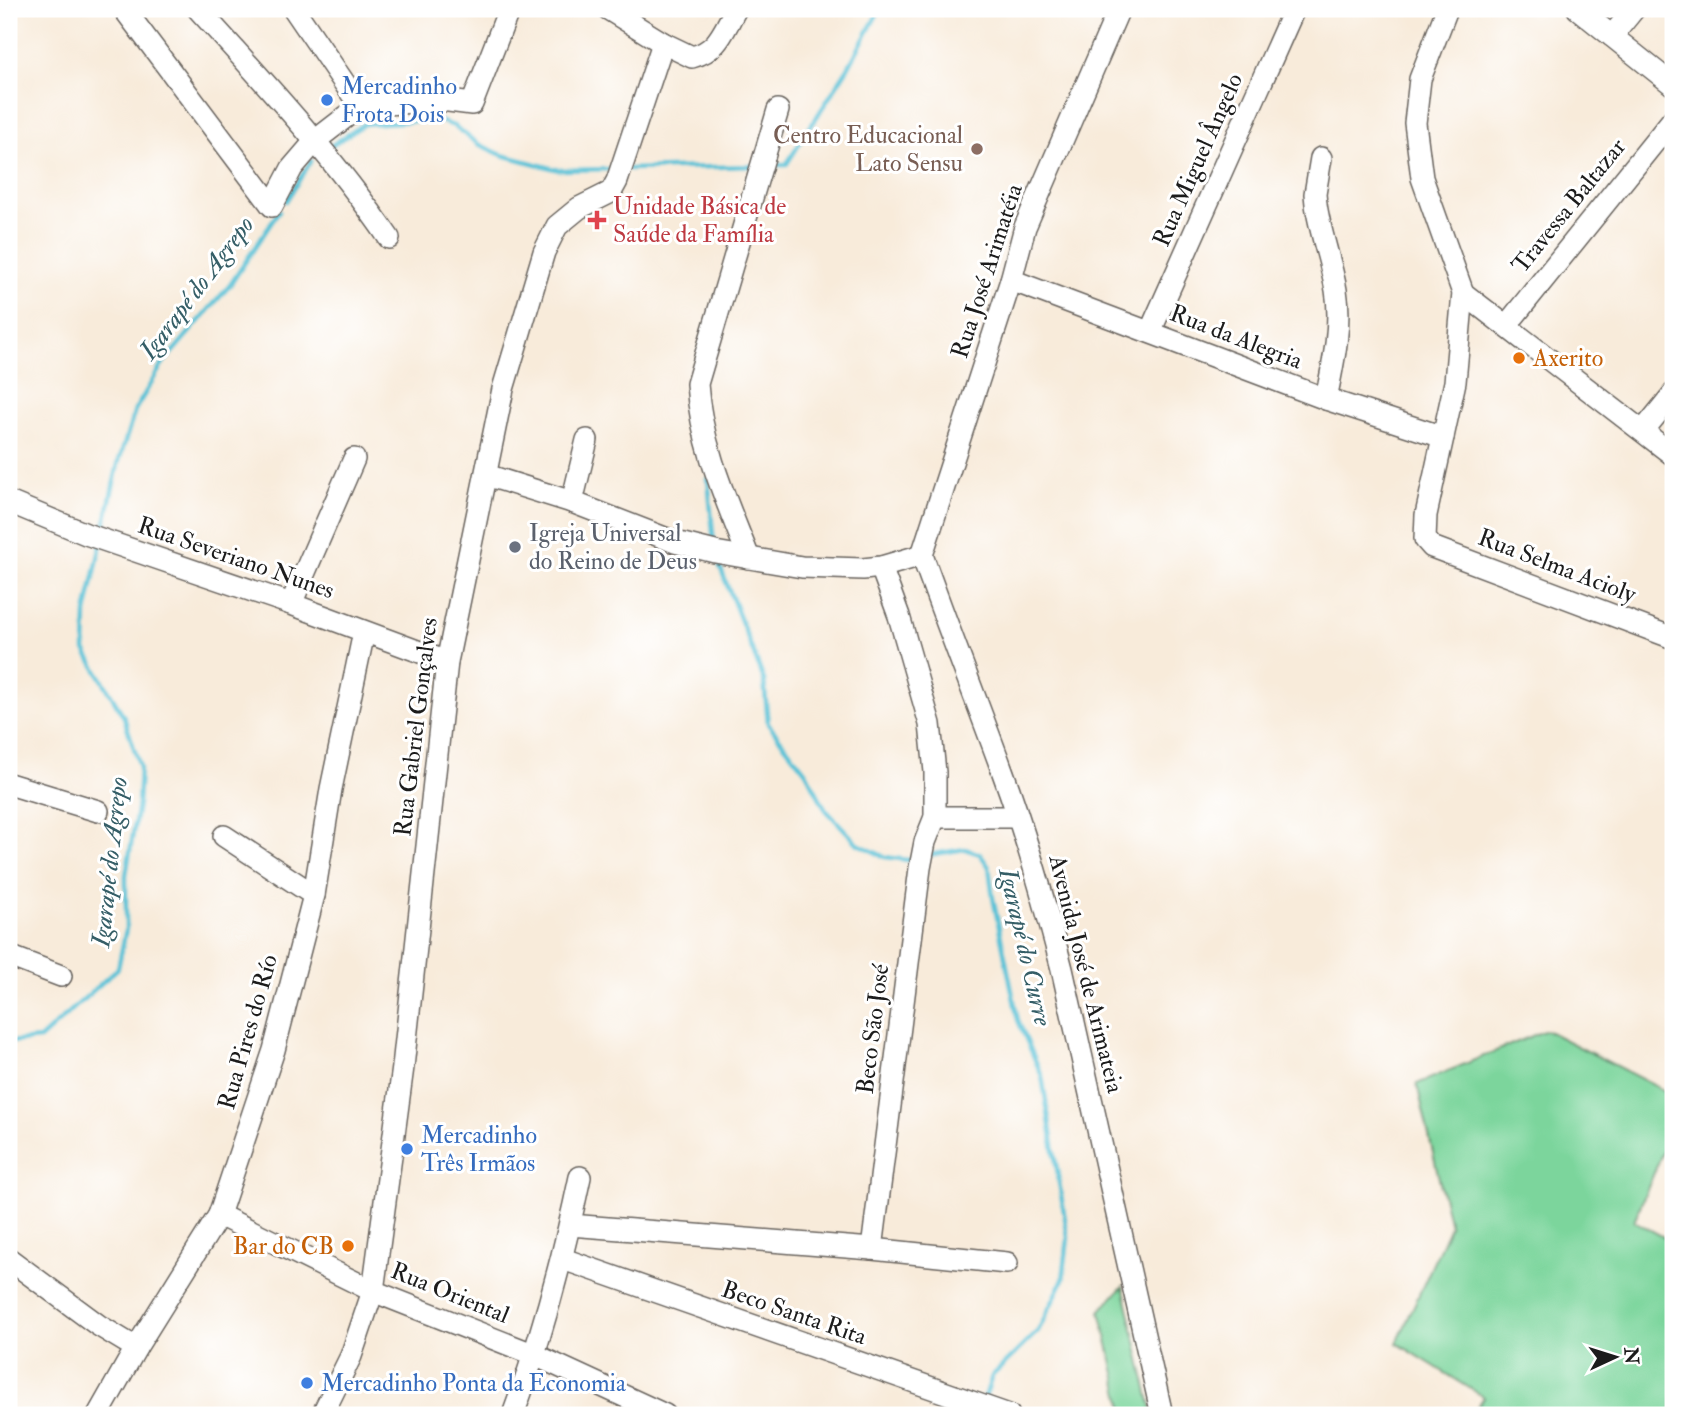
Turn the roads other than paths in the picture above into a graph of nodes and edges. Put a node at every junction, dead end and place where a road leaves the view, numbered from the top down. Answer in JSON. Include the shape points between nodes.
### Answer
{"nodes":[{"id":1,"x":124,"y":9,"type":"edge"},
{"id":2,"x":198,"y":9,"type":"edge"},
{"id":3,"x":294,"y":9,"type":"edge"},
{"id":4,"x":509,"y":9,"type":"edge"},
{"id":5,"x":608,"y":9,"type":"edge"},
{"id":6,"x":736,"y":9,"type":"edge"},
{"id":7,"x":1119,"y":9,"type":"edge"},
{"id":8,"x":1294,"y":9,"type":"edge"},
{"id":9,"x":1447,"y":9,"type":"edge"},
{"id":10,"x":1578,"y":9,"type":"edge"},
{"id":11,"x":1634,"y":9,"type":"edge"},
{"id":12,"x":1612,"y":36,"type":"junction"},
{"id":13,"x":663,"y":43,"type":"junction"},
{"id":14,"x":1673,"y":85,"type":"edge"},
{"id":15,"x":360,"y":106,"type":"junction"},
{"id":16,"x":778,"y":110,"type":"dead end"},
{"id":17,"x":1673,"y":119,"type":"edge"},
{"id":18,"x":316,"y":139,"type":"junction"},
{"id":19,"x":1321,"y":158,"type":"dead end"},
{"id":20,"x":389,"y":239,"type":"dead end"},
{"id":21,"x":1012,"y":280,"type":"junction"},
{"id":22,"x":1463,"y":293,"type":"junction"},
{"id":23,"x":1506,"y":327,"type":"junction"},
{"id":24,"x":1150,"y":332,"type":"junction"},
{"id":25,"x":1673,"y":394,"type":"edge"},
{"id":26,"x":1326,"y":399,"type":"junction"},
{"id":27,"x":1643,"y":431,"type":"junction"},
{"id":28,"x":1443,"y":437,"type":"junction"},
{"id":29,"x":587,"y":440,"type":"dead end"},
{"id":30,"x":1673,"y":455,"type":"edge"},
{"id":31,"x":354,"y":459,"type":"dead end"},
{"id":32,"x":486,"y":475,"type":"junction"},
{"id":33,"x":9,"y":502,"type":"edge"},
{"id":34,"x":572,"y":502,"type":"junction"},
{"id":35,"x":922,"y":555,"type":"junction"},
{"id":36,"x":749,"y":558,"type":"junction"},
{"id":37,"x":881,"y":567,"type":"junction"},
{"id":38,"x":291,"y":604,"type":"junction"},
{"id":39,"x":363,"y":632,"type":"junction"},
{"id":40,"x":1673,"y":638,"type":"edge"},
{"id":41,"x":447,"y":662,"type":"junction"},
{"id":42,"x":9,"y":784,"type":"edge"},
{"id":43,"x":98,"y":811,"type":"dead end"},
{"id":44,"x":934,"y":817,"type":"junction"},
{"id":45,"x":1017,"y":817,"type":"junction"},
{"id":46,"x":225,"y":836,"type":"dead end"},
{"id":47,"x":314,"y":895,"type":"junction"},
{"id":48,"x":9,"y":957,"type":"edge"},
{"id":49,"x":61,"y":976,"type":"dead end"},
{"id":50,"x":580,"y":1177,"type":"dead end"},
{"id":51,"x":219,"y":1215,"type":"junction"},
{"id":52,"x":570,"y":1225,"type":"junction"},
{"id":53,"x":872,"y":1249,"type":"junction"},
{"id":54,"x":9,"y":1259,"type":"edge"},
{"id":55,"x":562,"y":1259,"type":"junction"},
{"id":56,"x":1007,"y":1263,"type":"dead end"},
{"id":57,"x":373,"y":1291,"type":"junction"},
{"id":58,"x":136,"y":1348,"type":"junction"},
{"id":59,"x":535,"y":1355,"type":"junction"},
{"id":60,"x":629,"y":1408,"type":"edge"},
{"id":61,"x":98,"y":1415,"type":"edge"},
{"id":62,"x":322,"y":1415,"type":"edge"},
{"id":63,"x":513,"y":1415,"type":"edge"},
{"id":64,"x":665,"y":1415,"type":"edge"},
{"id":65,"x":1009,"y":1415,"type":"edge"},
{"id":66,"x":1162,"y":1415,"type":"edge"}],
"edges":[{"from":1,"to":18,"type":"street","via":[[272,206],[292,168]]},
{"from":2,"to":18,"type":"street"},
{"from":3,"to":15,"type":"street"},
{"from":4,"to":15,"type":"street","via":[[472,104],[442,100]]},
{"from":5,"to":13,"type":"street"},
{"from":6,"to":13,"type":"street","via":[[707,53],[692,57]]},
{"from":7,"to":21,"type":"street","name":"Rua José Arimatéia","via":[[1038,194]]},
{"from":8,"to":24,"type":"street","name":"Rua Miguel Ângelo"},
{"from":9,"to":22,"type":"street","via":[[1420,79],[1415,123],[1422,178]]},
{"from":10,"to":12,"type":"street"},
{"from":11,"to":12,"type":"street"},
{"from":12,"to":14,"type":"street"},
{"from":13,"to":32,"type":"street","name":"Rua Gabriel Gonçalves","via":[[611,192],[579,208],[557,226],[544,252],[503,389]]},
{"from":15,"to":18,"type":"street"},
{"from":16,"to":36,"type":"street","via":[[697,384],[710,460]]},
{"from":17,"to":23,"type":"street","name":"Travessa Baltazar"},
{"from":18,"to":20,"type":"street"},
{"from":19,"to":26,"type":"street","via":[[1317,215],[1338,305]]},
{"from":21,"to":24,"type":"street","name":"Rua da Alegria"},
{"from":21,"to":35,"type":"street","name":"Rua José Arimatéia"},
{"from":22,"to":23,"type":"street"},
{"from":22,"to":28,"type":"street","via":[[1455,382]]},
{"from":23,"to":27,"type":"street"},
{"from":24,"to":26,"type":"street","name":"Rua da Alegria"},
{"from":25,"to":27,"type":"street"},
{"from":26,"to":28,"type":"street","name":"Rua da Alegria"},
{"from":27,"to":30,"type":"street"},
{"from":28,"to":40,"type":"street","name":"Rua Selma Acioly","via":[[1423,527],[1432,547]]},
{"from":29,"to":34,"type":"street"},
{"from":31,"to":38,"type":"street"},
{"from":32,"to":34,"type":"street"},
{"from":32,"to":41,"type":"street","name":"Rua Gabriel Gonçalves"},
{"from":33,"to":38,"type":"street","name":"Rua Severiano Nunes","via":[[92,536]]},
{"from":34,"to":36,"type":"street","via":[[675,542]]},
{"from":35,"to":37,"type":"street"},
{"from":35,"to":45,"type":"street","name":"Avenida José de Arimateia"},
{"from":36,"to":37,"type":"street","via":[[802,567]]},
{"from":37,"to":44,"type":"street","name":"Beco São José","via":[[930,724]]},
{"from":38,"to":39,"type":"street","name":"Rua Severiano Nunes"},
{"from":39,"to":41,"type":"street","name":"Rua Severiano Nunes"},
{"from":39,"to":47,"type":"street","name":"Rua Pires do Río"},
{"from":41,"to":57,"type":"street","name":"Rua Gabriel Gonçalves","via":[[403,1067]]},
{"from":42,"to":43,"type":"street"},
{"from":44,"to":45,"type":"street"},
{"from":44,"to":53,"type":"street","name":"Beco São José","via":[[920,868]]},
{"from":45,"to":66,"type":"street","name":"Avenida José de Arimateia","via":[[1062,969]]},
{"from":46,"to":47,"type":"street"},
{"from":47,"to":51,"type":"street","name":"Rua Pires do Río","via":[[274,1049]]},
{"from":48,"to":49,"type":"street"},
{"from":50,"to":52,"type":"street"},
{"from":51,"to":57,"type":"street","name":"Rua Oriental"},
{"from":51,"to":58,"type":"street","name":"Rua Pires do Río"},
{"from":52,"to":53,"type":"street"},
{"from":52,"to":55,"type":"street"},
{"from":53,"to":56,"type":"street"},
{"from":54,"to":58,"type":"street"},
{"from":55,"to":59,"type":"street"},
{"from":55,"to":65,"type":"street","name":"Beco Santa Rita"},
{"from":57,"to":59,"type":"street","name":"Rua Oriental"},
{"from":57,"to":62,"type":"street","name":"Rua Gabriel Gonçalves","via":[[351,1356]]},
{"from":58,"to":61,"type":"street","name":"Rua Pires do Río"},
{"from":59,"to":60,"type":"street","name":"Rua Oriental"},
{"from":59,"to":63,"type":"street"},
{"from":60,"to":64,"type":"street","name":"Rua Oriental"}]}
